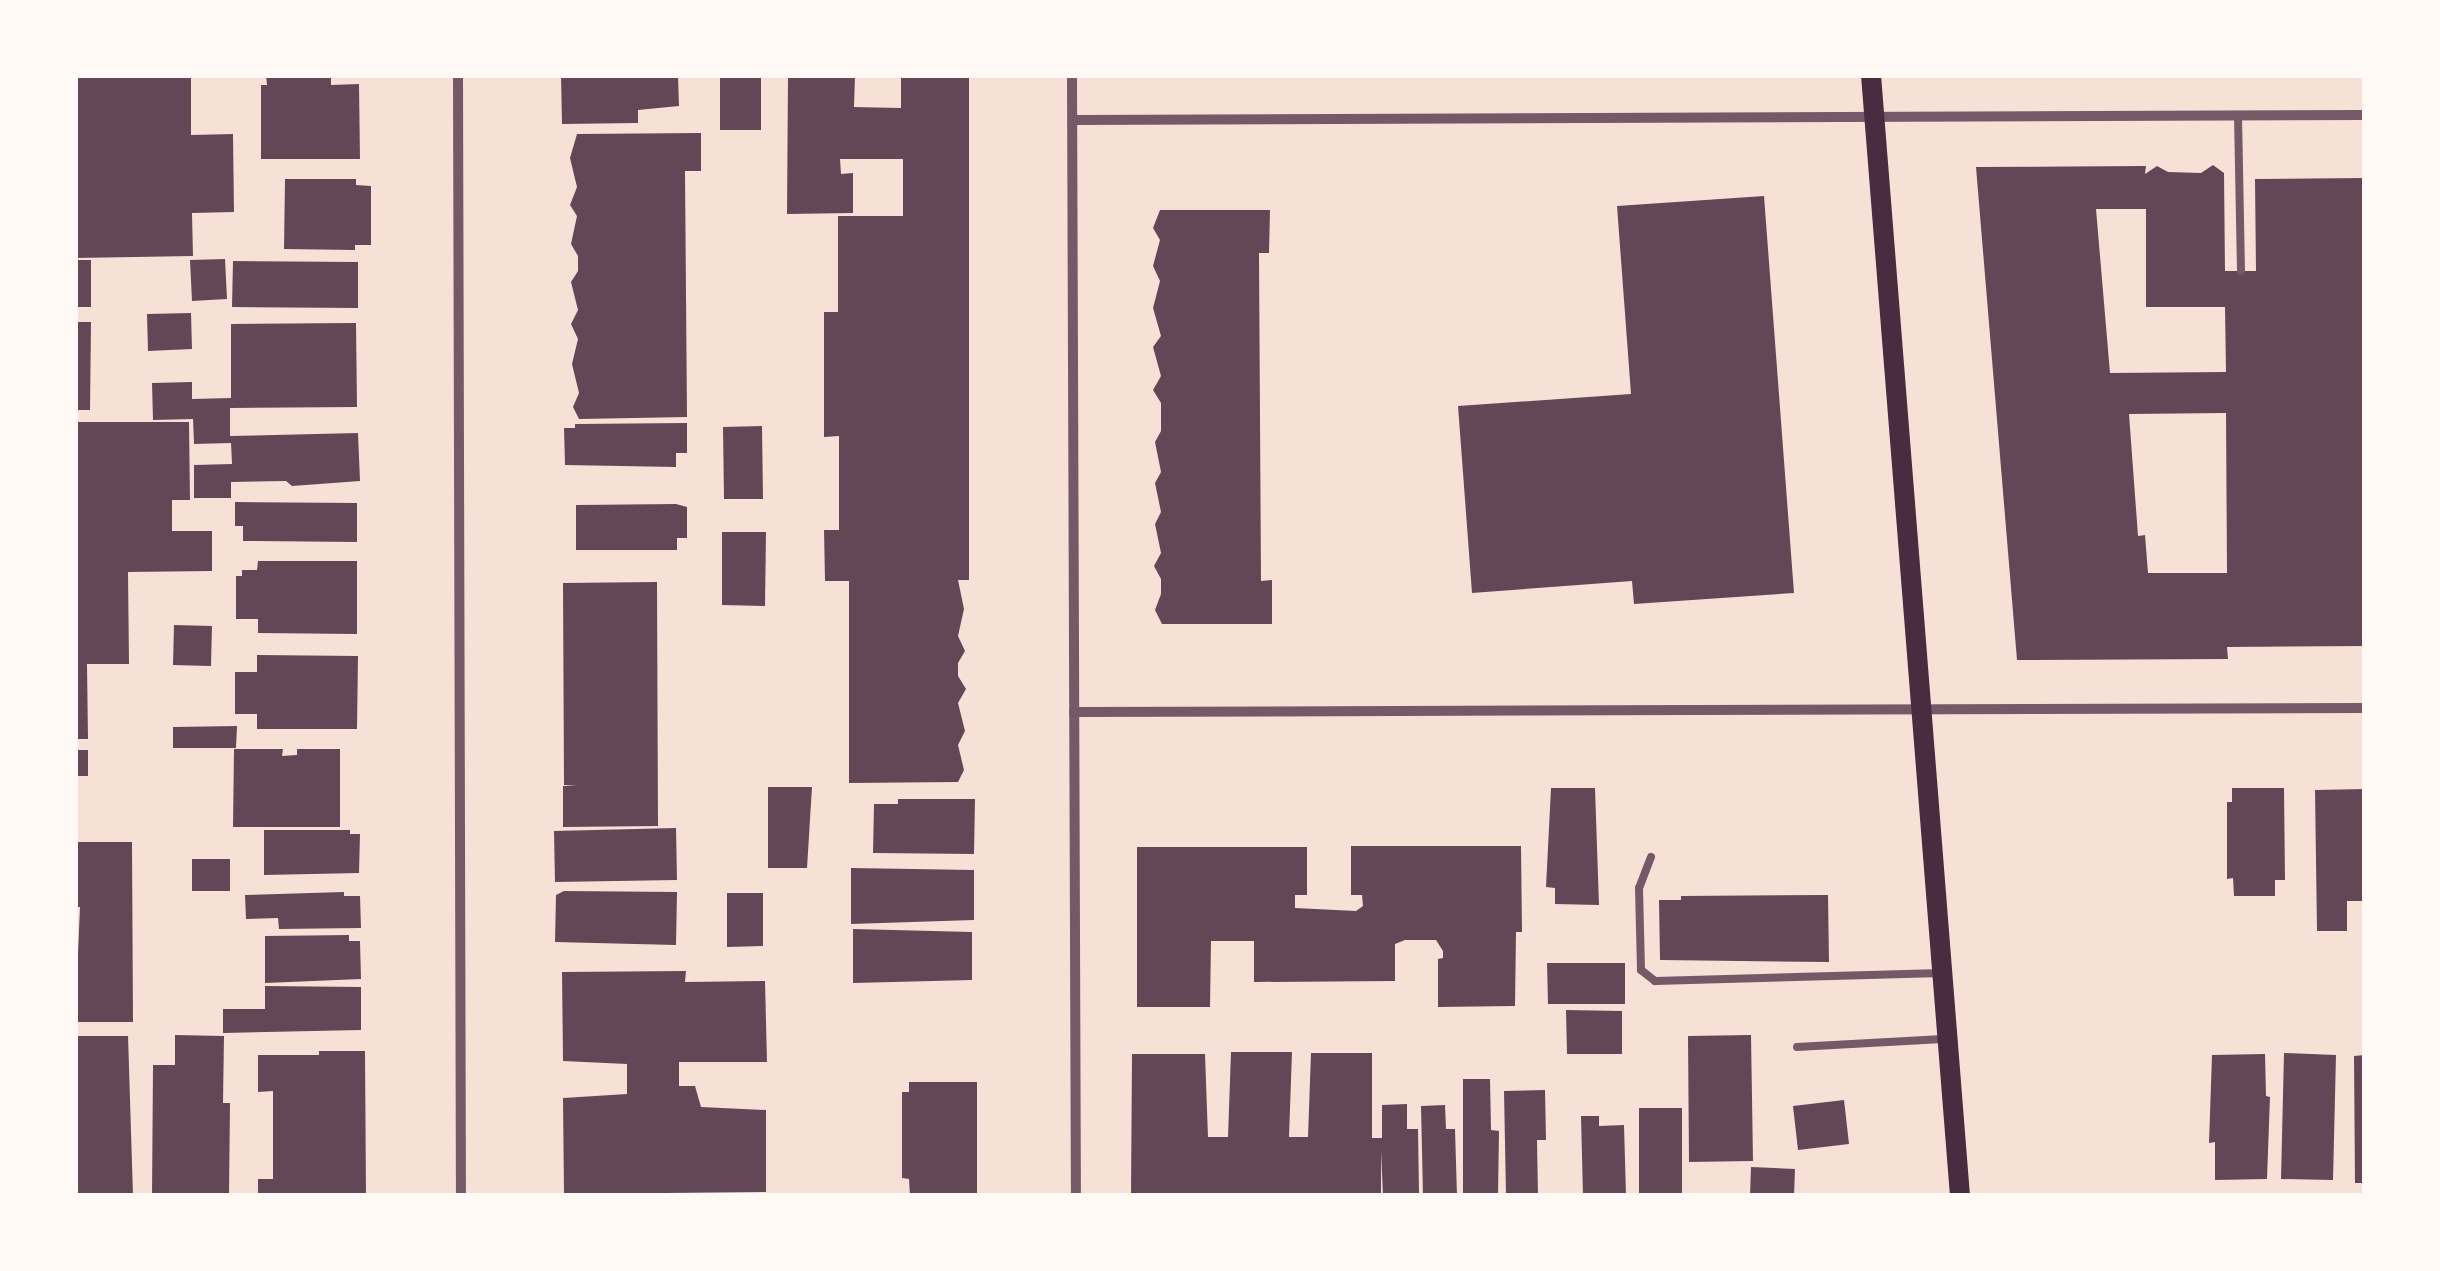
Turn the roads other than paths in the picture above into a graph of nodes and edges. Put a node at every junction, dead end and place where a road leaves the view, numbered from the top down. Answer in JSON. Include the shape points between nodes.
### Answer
{"nodes":[{"id":1,"x":458,"y":75,"type":"edge"},
{"id":2,"x":1072,"y":75,"type":"edge"},
{"id":3,"x":1872,"y":75,"type":"edge"},
{"id":4,"x":2365,"y":115,"type":"edge"},
{"id":5,"x":2238,"y":116,"type":"junction"},
{"id":6,"x":1874,"y":118,"type":"junction"},
{"id":7,"x":1073,"y":120,"type":"junction"},
{"id":8,"x":2241,"y":270,"type":"dead end"},
{"id":9,"x":2365,"y":708,"type":"edge"},
{"id":10,"x":1922,"y":710,"type":"junction"},
{"id":11,"x":1074,"y":712,"type":"junction"},
{"id":12,"x":1652,"y":857,"type":"dead end"},
{"id":13,"x":1942,"y":973,"type":"junction"},
{"id":14,"x":1948,"y":1038,"type":"junction"},
{"id":15,"x":1797,"y":1047,"type":"dead end"},
{"id":16,"x":461,"y":1196,"type":"edge"},
{"id":17,"x":1076,"y":1196,"type":"edge"},
{"id":18,"x":1960,"y":1196,"type":"edge"}],
"edges":[{"from":1,"to":16,"type":"street"},
{"from":2,"to":7,"type":"street"},
{"from":3,"to":6,"type":"main road"},
{"from":4,"to":5,"type":"street"},
{"from":5,"to":6,"type":"street"},
{"from":5,"to":8,"type":"lane"},
{"from":6,"to":7,"type":"street"},
{"from":6,"to":10,"type":"main road"},
{"from":7,"to":11,"type":"street"},
{"from":9,"to":10,"type":"street"},
{"from":10,"to":11,"type":"street"},
{"from":10,"to":13,"type":"main road"},
{"from":11,"to":17,"type":"street"},
{"from":12,"to":13,"type":"lane","via":[[1638,888],[1641,970],[1655,981]]},
{"from":13,"to":14,"type":"main road"},
{"from":14,"to":15,"type":"lane"},
{"from":14,"to":18,"type":"main road"}]}
